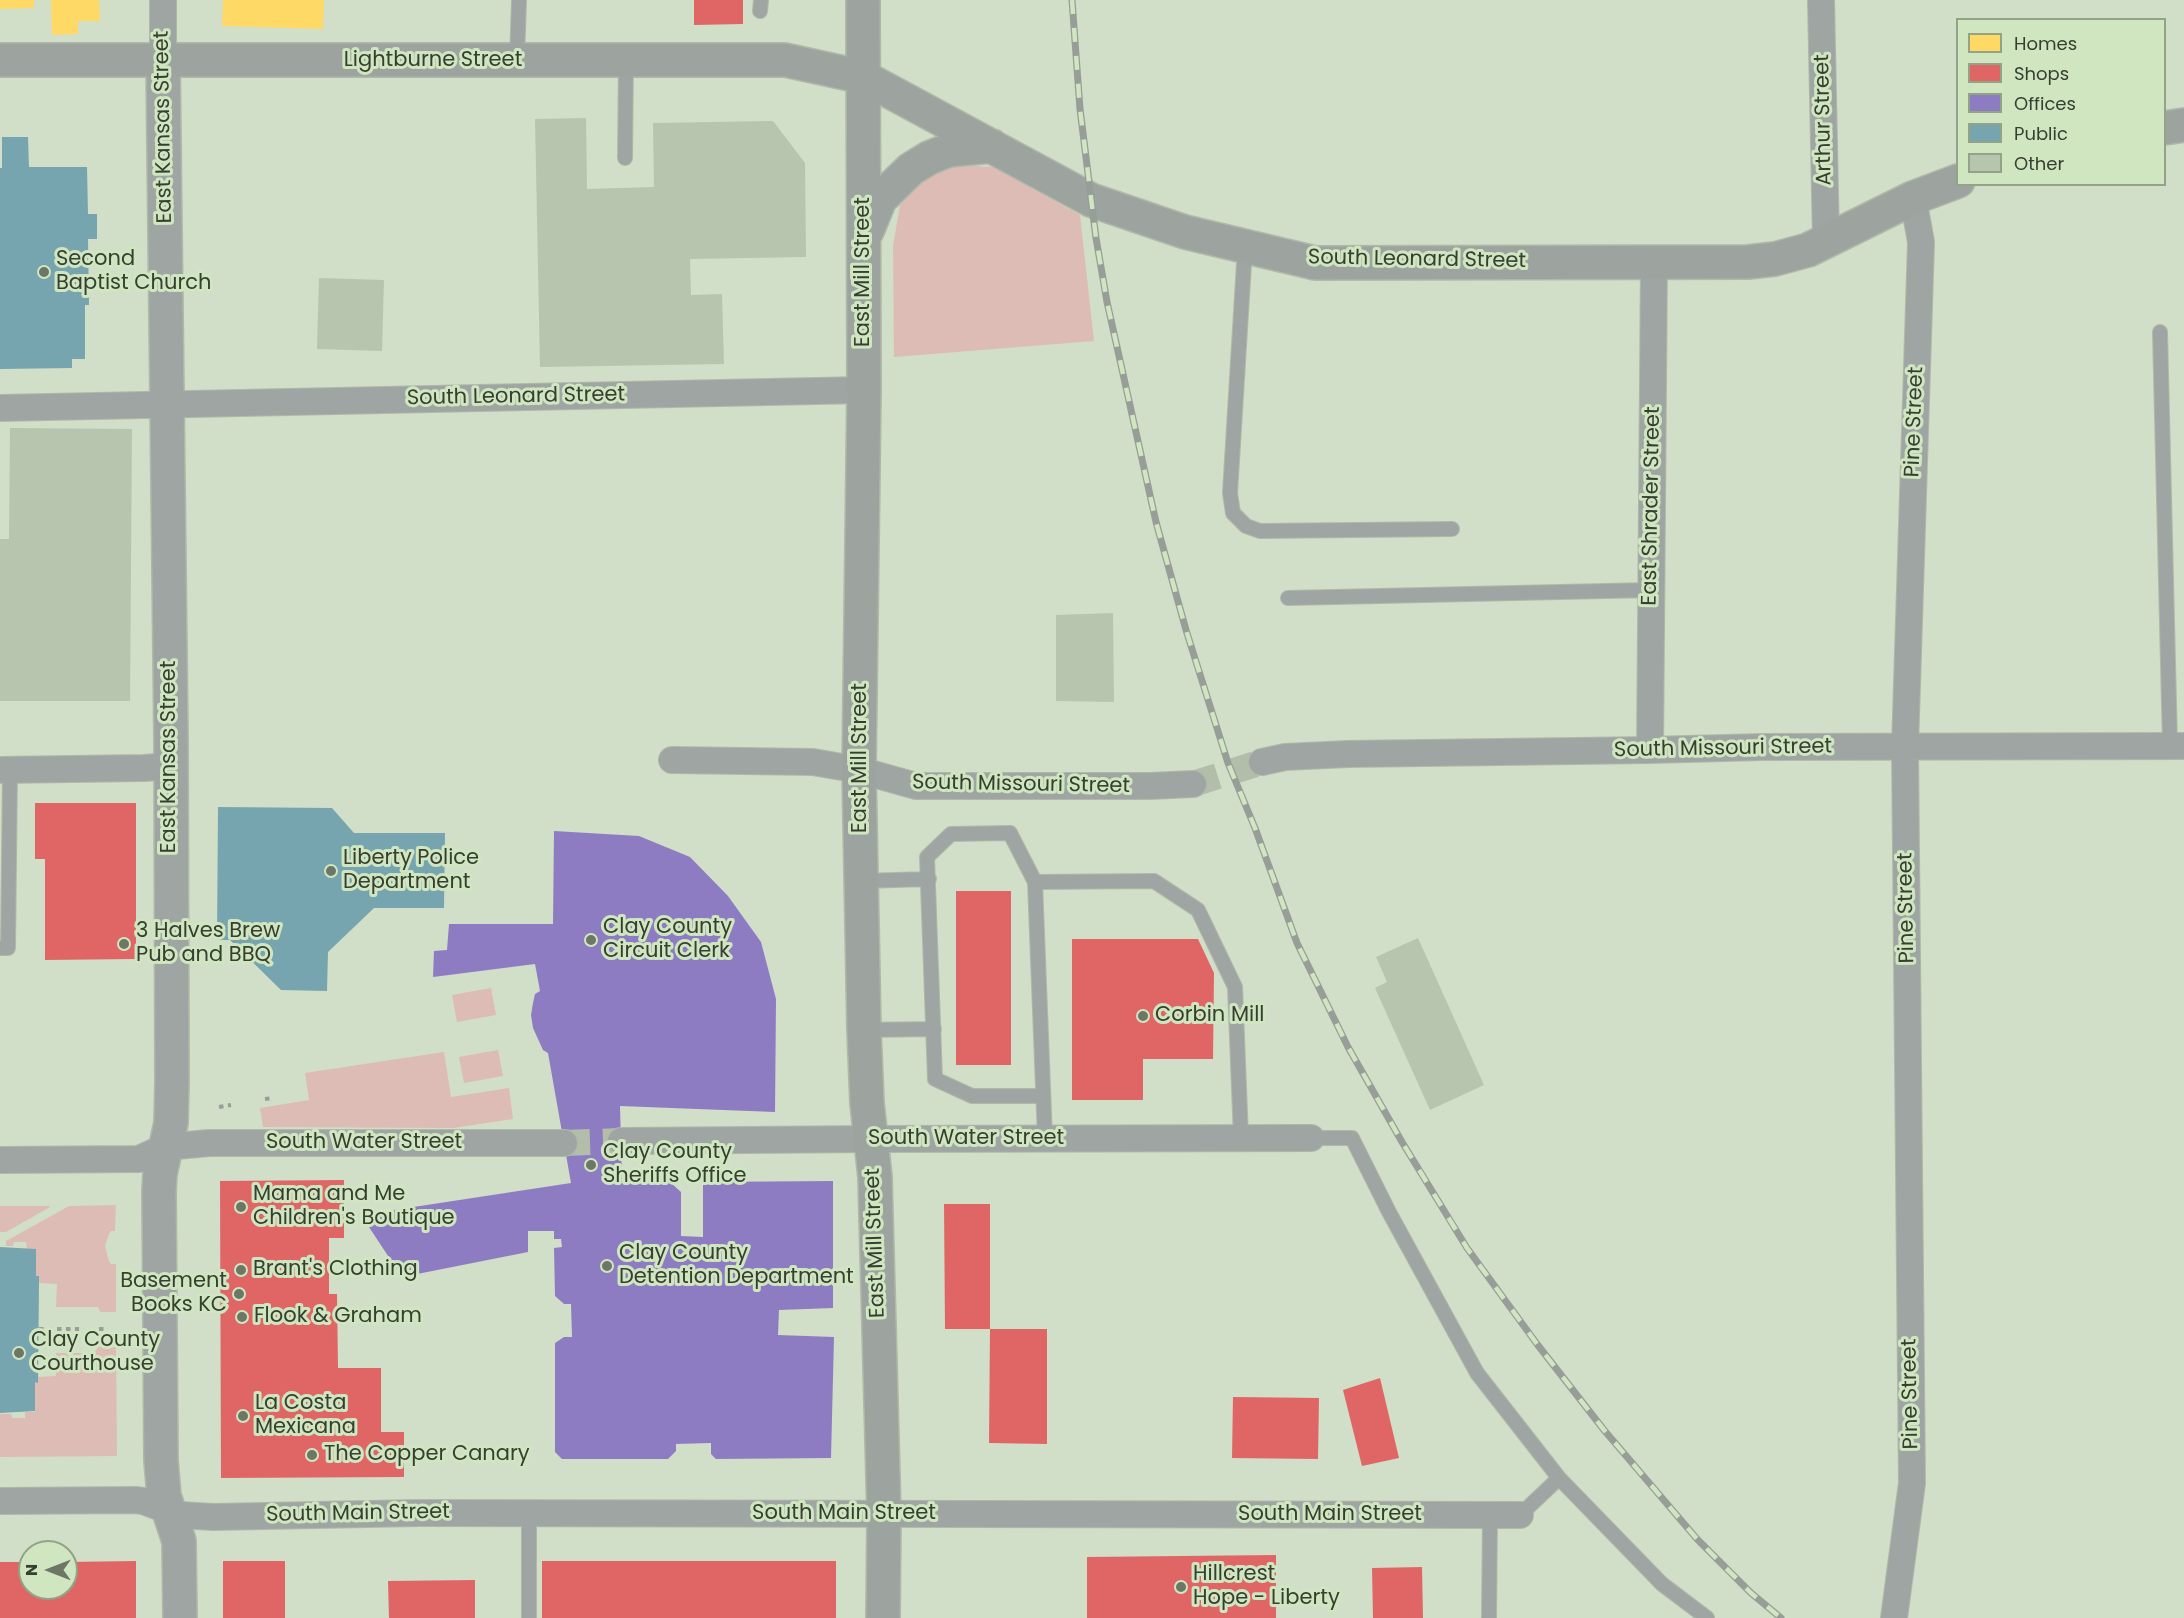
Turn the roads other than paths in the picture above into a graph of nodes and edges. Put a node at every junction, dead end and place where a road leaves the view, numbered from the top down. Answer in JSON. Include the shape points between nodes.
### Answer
{"nodes":[{"id":1,"x":163,"y":0,"type":"edge"},
{"id":2,"x":519,"y":0,"type":"edge"},
{"id":3,"x":863,"y":0,"type":"edge"},
{"id":4,"x":1821,"y":0,"type":"edge"},
{"id":5,"x":0,"y":60,"type":"edge"},
{"id":6,"x":163,"y":60,"type":"junction"},
{"id":7,"x":626,"y":60,"type":"junction"},
{"id":8,"x":517,"y":61,"type":"junction"},
{"id":9,"x":863,"y":77,"type":"junction"},
{"id":10,"x":2184,"y":125,"type":"edge"},
{"id":11,"x":2166,"y":129,"type":"edge"},
{"id":12,"x":992,"y":146,"type":"junction"},
{"id":13,"x":625,"y":158,"type":"dead end"},
{"id":14,"x":1956,"y":182,"type":"edge"},
{"id":15,"x":1913,"y":198,"type":"junction"},
{"id":16,"x":864,"y":238,"type":"junction"},
{"id":17,"x":1826,"y":240,"type":"junction"},
{"id":18,"x":1245,"y":246,"type":"junction"},
{"id":19,"x":1654,"y":261,"type":"junction"},
{"id":20,"x":2160,"y":332,"type":"dead end"},
{"id":21,"x":864,"y":390,"type":"junction"},
{"id":22,"x":167,"y":405,"type":"junction"},
{"id":23,"x":0,"y":408,"type":"edge"},
{"id":24,"x":1452,"y":529,"type":"dead end"},
{"id":25,"x":1651,"y":590,"type":"junction"},
{"id":26,"x":1288,"y":598,"type":"dead end"},
{"id":27,"x":2177,"y":746,"type":"edge"},
{"id":28,"x":1905,"y":747,"type":"junction"},
{"id":29,"x":1650,"y":750,"type":"junction"},
{"id":30,"x":672,"y":760,"type":"dead end"},
{"id":31,"x":1262,"y":762,"type":"tunnel mouth"},
{"id":32,"x":171,"y":766,"type":"junction"},
{"id":33,"x":5,"y":770,"type":"edge"},
{"id":34,"x":859,"y":770,"type":"junction"},
{"id":35,"x":1193,"y":784,"type":"tunnel mouth"},
{"id":36,"x":929,"y":879,"type":"junction"},
{"id":37,"x":862,"y":881,"type":"junction"},
{"id":38,"x":1035,"y":882,"type":"junction"},
{"id":39,"x":0,"y":948,"type":"edge"},
{"id":40,"x":934,"y":1029,"type":"junction"},
{"id":41,"x":864,"y":1030,"type":"junction"},
{"id":42,"x":1043,"y":1096,"type":"junction"},
{"id":43,"x":1240,"y":1138,"type":"junction"},
{"id":44,"x":1311,"y":1138,"type":"joint"},
{"id":45,"x":872,"y":1139,"type":"junction"},
{"id":46,"x":1045,"y":1139,"type":"junction"},
{"id":47,"x":621,"y":1142,"type":"tunnel mouth"},
{"id":48,"x":564,"y":1143,"type":"tunnel mouth"},
{"id":49,"x":165,"y":1148,"type":"junction"},
{"id":50,"x":0,"y":1160,"type":"edge"},
{"id":51,"x":1559,"y":1478,"type":"junction"},
{"id":52,"x":0,"y":1501,"type":"edge"},
{"id":53,"x":168,"y":1511,"type":"junction"},
{"id":54,"x":529,"y":1513,"type":"junction"},
{"id":55,"x":884,"y":1515,"type":"junction"},
{"id":56,"x":1490,"y":1515,"type":"junction"},
{"id":57,"x":1520,"y":1515,"type":"joint"},
{"id":58,"x":180,"y":1618,"type":"edge"},
{"id":59,"x":529,"y":1618,"type":"edge"},
{"id":60,"x":884,"y":1618,"type":"edge"},
{"id":61,"x":1489,"y":1618,"type":"edge"},
{"id":62,"x":1707,"y":1618,"type":"edge"},
{"id":63,"x":1894,"y":1618,"type":"edge"}],
"edges":[{"from":1,"to":6,"type":"street","name":"East Kansas Street"},
{"from":2,"to":8,"type":"lane"},
{"from":3,"to":9,"type":"main road","name":"East Mill Street"},
{"from":4,"to":17,"type":"street","name":"Arthur Street"},
{"from":5,"to":6,"type":"main road","name":"Lightburne Street"},
{"from":6,"to":8,"type":"main road","name":"Lightburne Street"},
{"from":6,"to":22,"type":"street","name":"East Kansas Street"},
{"from":7,"to":8,"type":"main road","name":"Lightburne Street"},
{"from":7,"to":9,"type":"main road","name":"Lightburne Street","via":[[785,60]]},
{"from":7,"to":13,"type":"lane"},
{"from":9,"to":12,"type":"main road","name":"South Leonard Street"},
{"from":9,"to":16,"type":"main road","name":"East Mill Street"},
{"from":10,"to":11,"type":"main road"},
{"from":12,"to":16,"type":"main road","via":[[949,150],[910,169],[880,199]]},
{"from":12,"to":18,"type":"main road","name":"South Leonard Street","via":[[1091,200],[1185,232]]},
{"from":14,"to":15,"type":"main road","name":"South Leonard Street"},
{"from":15,"to":17,"type":"main road","name":"South Leonard Street"},
{"from":15,"to":28,"type":"street","name":"Pine Street","via":[[1920,242]]},
{"from":16,"to":21,"type":"main road","name":"East Mill Street"},
{"from":17,"to":19,"type":"main road","name":"South Leonard Street","via":[[1808,250],[1775,259]]},
{"from":18,"to":19,"type":"main road","name":"South Leonard Street","via":[[1316,263]]},
{"from":18,"to":24,"type":"lane","via":[[1230,493],[1233,513],[1246,526],[1260,531]]},
{"from":19,"to":25,"type":"street","name":"East Shrader Street"},
{"from":20,"to":27,"type":"lane"},
{"from":21,"to":22,"type":"street","name":"South Leonard Street"},
{"from":21,"to":34,"type":"main road","name":"East Mill Street"},
{"from":22,"to":23,"type":"street","name":"South Leonard Street"},
{"from":22,"to":32,"type":"street","name":"East Kansas Street"},
{"from":25,"to":26,"type":"lane"},
{"from":25,"to":29,"type":"street","name":"East Shrader Street"},
{"from":27,"to":28,"type":"street","name":"South Missouri Street"},
{"from":28,"to":29,"type":"street","name":"South Missouri Street"},
{"from":28,"to":63,"type":"street","name":"Pine Street","via":[[1912,1483]]},
{"from":29,"to":31,"type":"street","name":"South Missouri Street","via":[[1348,754]]},
{"from":30,"to":34,"type":"street","name":"South Missouri Street","via":[[813,762]]},
{"from":32,"to":33,"type":"street"},
{"from":32,"to":49,"type":"street","name":"East Kansas Street","via":[[171,1123]]},
{"from":33,"to":39,"type":"lane","via":[[8,948]]},
{"from":34,"to":35,"type":"street","name":"South Missouri Street","via":[[916,786]]},
{"from":34,"to":37,"type":"main road","name":"East Mill Street"},
{"from":36,"to":37,"type":"lane"},
{"from":36,"to":38,"type":"lane","via":[[927,856],[951,834],[1010,833]]},
{"from":36,"to":40,"type":"lane"},
{"from":37,"to":41,"type":"main road","name":"East Mill Street"},
{"from":38,"to":42,"type":"lane"},
{"from":38,"to":43,"type":"lane","via":[[1154,881],[1198,910],[1235,987]]},
{"from":40,"to":41,"type":"lane"},
{"from":40,"to":42,"type":"lane","via":[[935,1079],[972,1096]]},
{"from":41,"to":45,"type":"main road","name":"East Mill Street"},
{"from":42,"to":46,"type":"lane"},
{"from":43,"to":44,"type":"street","name":"South Water Street"},
{"from":43,"to":46,"type":"street","name":"South Water Street"},
{"from":44,"to":51,"type":"lane","via":[[1352,1138],[1477,1373]]},
{"from":45,"to":46,"type":"street","name":"South Water Street"},
{"from":45,"to":47,"type":"street","name":"South Water Street"},
{"from":45,"to":55,"type":"main road","name":"East Mill Street"},
{"from":48,"to":49,"type":"street","name":"South Water Street","via":[[209,1143]]},
{"from":49,"to":50,"type":"street","name":"South Water Street","via":[[139,1159]]},
{"from":49,"to":53,"type":"street","name":"East Kansas Street","via":[[159,1191],[161,1460]]},
{"from":51,"to":57,"type":"lane"},
{"from":51,"to":62,"type":"lane","via":[[1662,1584]]},
{"from":52,"to":53,"type":"street","name":"South Main Street","via":[[135,1500]]},
{"from":53,"to":54,"type":"street","name":"South Main Street","via":[[213,1517]]},
{"from":53,"to":58,"type":"street","name":"East Kansas Street","via":[[179,1541]]},
{"from":54,"to":55,"type":"street","name":"South Main Street"},
{"from":54,"to":59,"type":"lane"},
{"from":55,"to":56,"type":"street","name":"South Main Street"},
{"from":55,"to":60,"type":"main road","name":"East Mill Street"},
{"from":56,"to":57,"type":"street","name":"South Main Street"},
{"from":56,"to":61,"type":"lane"}]}
